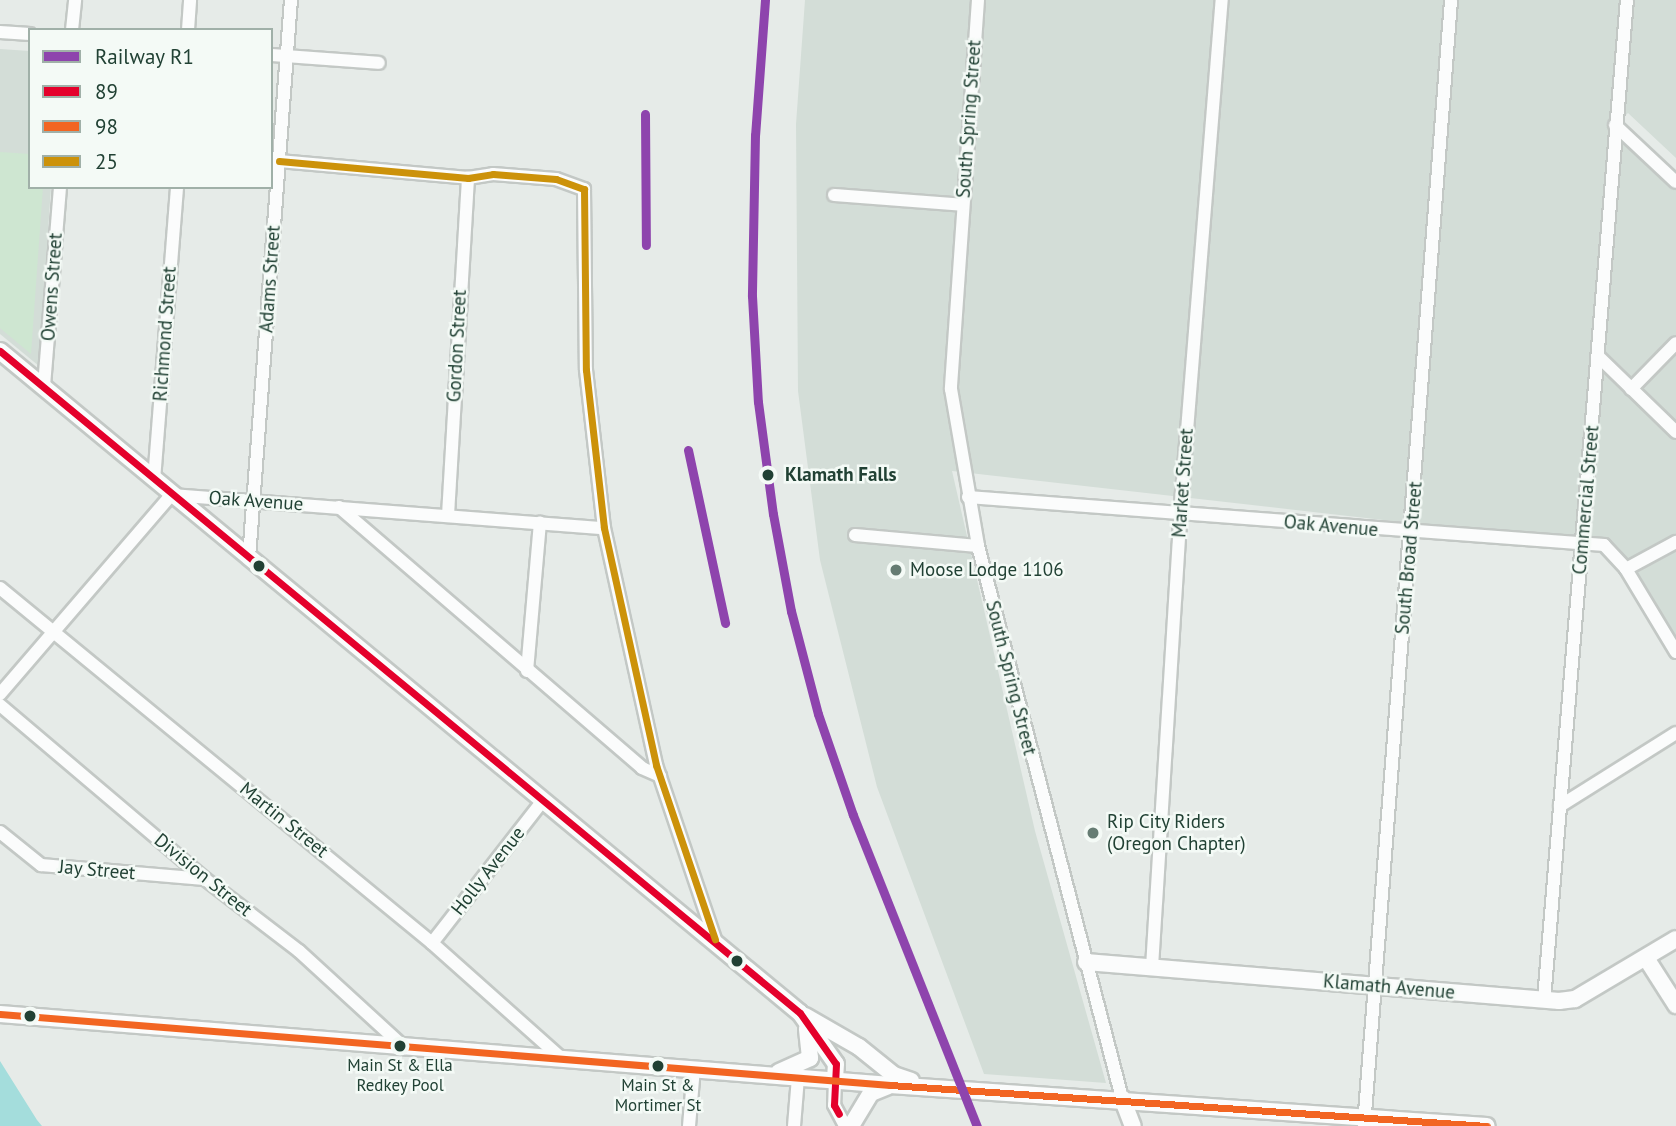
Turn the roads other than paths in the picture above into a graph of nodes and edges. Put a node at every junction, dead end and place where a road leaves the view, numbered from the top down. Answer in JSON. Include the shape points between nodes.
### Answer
{"nodes":[{"id":1,"x":75,"y":0,"type":"edge"},
{"id":2,"x":190,"y":0,"type":"edge"},
{"id":3,"x":291,"y":0,"type":"edge"},
{"id":4,"x":978,"y":0,"type":"edge"},
{"id":5,"x":1222,"y":0,"type":"edge"},
{"id":6,"x":1451,"y":0,"type":"edge"},
{"id":7,"x":1628,"y":0,"type":"edge"},
{"id":8,"x":72,"y":28,"type":"edge"},
{"id":9,"x":188,"y":28,"type":"edge"},
{"id":10,"x":0,"y":32,"type":"edge"},
{"id":11,"x":28,"y":34,"type":"edge"},
{"id":12,"x":273,"y":55,"type":"edge"},
{"id":13,"x":288,"y":56,"type":"junction"},
{"id":14,"x":379,"y":63,"type":"dead end"},
{"id":15,"x":1615,"y":125,"type":"junction"},
{"id":16,"x":279,"y":161,"type":"junction"},
{"id":17,"x":468,"y":178,"type":"junction"},
{"id":18,"x":1676,"y":182,"type":"edge"},
{"id":19,"x":60,"y":189,"type":"edge"},
{"id":20,"x":177,"y":189,"type":"edge"},
{"id":21,"x":834,"y":195,"type":"dead end"},
{"id":22,"x":963,"y":205,"type":"junction"},
{"id":23,"x":1676,"y":343,"type":"edge"},
{"id":24,"x":0,"y":351,"type":"edge"},
{"id":25,"x":1600,"y":358,"type":"junction"},
{"id":26,"x":44,"y":386,"type":"junction"},
{"id":27,"x":1631,"y":389,"type":"junction"},
{"id":28,"x":1676,"y":432,"type":"edge"},
{"id":29,"x":154,"y":480,"type":"junction"},
{"id":30,"x":171,"y":495,"type":"junction"},
{"id":31,"x":968,"y":498,"type":"junction"},
{"id":32,"x":253,"y":501,"type":"junction"},
{"id":33,"x":339,"y":507,"type":"junction"},
{"id":34,"x":1181,"y":510,"type":"junction"},
{"id":35,"x":447,"y":515,"type":"junction"},
{"id":36,"x":540,"y":523,"type":"junction"},
{"id":37,"x":604,"y":528,"type":"junction"},
{"id":38,"x":1411,"y":532,"type":"junction"},
{"id":39,"x":855,"y":535,"type":"dead end"},
{"id":40,"x":1676,"y":542,"type":"edge"},
{"id":41,"x":1583,"y":543,"type":"junction"},
{"id":42,"x":978,"y":546,"type":"junction"},
{"id":43,"x":249,"y":558,"type":"junction"},
{"id":44,"x":1626,"y":569,"type":"junction"},
{"id":45,"x":0,"y":588,"type":"edge"},
{"id":46,"x":52,"y":631,"type":"junction"},
{"id":47,"x":1676,"y":652,"type":"edge"},
{"id":48,"x":527,"y":671,"type":"junction"},
{"id":49,"x":0,"y":694,"type":"edge"},
{"id":50,"x":0,"y":705,"type":"edge"},
{"id":51,"x":1676,"y":733,"type":"edge"},
{"id":52,"x":660,"y":776,"type":"junction"},
{"id":53,"x":544,"y":799,"type":"junction"},
{"id":54,"x":1560,"y":806,"type":"junction"},
{"id":55,"x":0,"y":832,"type":"edge"},
{"id":56,"x":205,"y":878,"type":"junction"},
{"id":57,"x":715,"y":939,"type":"junction"},
{"id":58,"x":1676,"y":939,"type":"edge"},
{"id":59,"x":432,"y":943,"type":"junction"},
{"id":60,"x":1646,"y":958,"type":"junction"},
{"id":61,"x":1086,"y":962,"type":"junction"},
{"id":62,"x":1152,"y":967,"type":"junction"},
{"id":63,"x":1373,"y":986,"type":"junction"},
{"id":64,"x":1544,"y":1000,"type":"junction"},
{"id":65,"x":1676,"y":1005,"type":"edge"},
{"id":66,"x":800,"y":1013,"type":"junction"},
{"id":67,"x":0,"y":1014,"type":"edge"},
{"id":68,"x":405,"y":1048,"type":"junction"},
{"id":69,"x":562,"y":1059,"type":"junction"},
{"id":70,"x":694,"y":1068,"type":"junction"},
{"id":71,"x":770,"y":1075,"type":"junction"},
{"id":72,"x":798,"y":1077,"type":"junction"},
{"id":73,"x":835,"y":1080,"type":"junction"},
{"id":74,"x":890,"y":1085,"type":"junction"},
{"id":75,"x":929,"y":1088,"type":"junction"},
{"id":76,"x":1122,"y":1098,"type":"junction"},
{"id":77,"x":1364,"y":1121,"type":"edge"},
{"id":78,"x":689,"y":1126,"type":"edge"},
{"id":79,"x":794,"y":1126,"type":"edge"},
{"id":80,"x":845,"y":1126,"type":"edge"},
{"id":81,"x":851,"y":1126,"type":"edge"},
{"id":82,"x":1133,"y":1126,"type":"edge"},
{"id":83,"x":1487,"y":1126,"type":"edge"}],
"edges":[{"from":1,"to":8,"type":"street"},
{"from":2,"to":9,"type":"street"},
{"from":3,"to":13,"type":"street","name":"Adams Street"},
{"from":4,"to":22,"type":"street","name":"South Spring Street"},
{"from":5,"to":34,"type":"street","name":"Market Street"},
{"from":6,"to":38,"type":"street","name":"South Broad Street"},
{"from":7,"to":15,"type":"street","name":"Commercial Street"},
{"from":10,"to":11,"type":"street"},
{"from":12,"to":13,"type":"street"},
{"from":13,"to":14,"type":"street"},
{"from":13,"to":16,"type":"street","name":"Adams Street"},
{"from":15,"to":18,"type":"street"},
{"from":15,"to":25,"type":"street","name":"Commercial Street"},
{"from":16,"to":17,"type":"street"},
{"from":16,"to":32,"type":"street","name":"Adams Street"},
{"from":17,"to":35,"type":"street","name":"Gordon Street"},
{"from":17,"to":37,"type":"street","via":[[494,174],[556,179],[584,189],[586,370]]},
{"from":19,"to":26,"type":"street","name":"Owens Street"},
{"from":20,"to":29,"type":"street","name":"Richmond Street"},
{"from":21,"to":22,"type":"street"},
{"from":22,"to":31,"type":"street","name":"South Spring Street","via":[[950,389]]},
{"from":23,"to":27,"type":"street"},
{"from":24,"to":26,"type":"street"},
{"from":25,"to":27,"type":"street"},
{"from":25,"to":41,"type":"street","name":"Commercial Street"},
{"from":26,"to":29,"type":"street"},
{"from":27,"to":28,"type":"street"},
{"from":29,"to":30,"type":"street"},
{"from":30,"to":32,"type":"street","name":"Oak Avenue"},
{"from":30,"to":43,"type":"street"},
{"from":30,"to":46,"type":"street"},
{"from":31,"to":34,"type":"street","name":"Oak Avenue"},
{"from":31,"to":42,"type":"street","name":"South Spring Street"},
{"from":32,"to":33,"type":"street","name":"Oak Avenue"},
{"from":32,"to":43,"type":"street","name":"Adams Street"},
{"from":33,"to":35,"type":"street","name":"Oak Avenue"},
{"from":33,"to":48,"type":"street"},
{"from":34,"to":38,"type":"street","name":"Oak Avenue"},
{"from":34,"to":62,"type":"street","name":"Market Street"},
{"from":35,"to":36,"type":"street","name":"Oak Avenue"},
{"from":36,"to":37,"type":"street","name":"Oak Avenue"},
{"from":36,"to":48,"type":"street"},
{"from":37,"to":52,"type":"street"},
{"from":38,"to":41,"type":"street","name":"Oak Avenue"},
{"from":38,"to":63,"type":"street","name":"South Broad Street"},
{"from":39,"to":42,"type":"street"},
{"from":40,"to":44,"type":"street"},
{"from":41,"to":44,"type":"street","name":"Oak Avenue","via":[[1604,545]]},
{"from":41,"to":54,"type":"street","name":"Commercial Street"},
{"from":42,"to":61,"type":"street","name":"South Spring Street"},
{"from":43,"to":53,"type":"street"},
{"from":44,"to":47,"type":"street","name":"Oak Avenue"},
{"from":45,"to":46,"type":"street","name":"Martin Street"},
{"from":46,"to":49,"type":"street"},
{"from":46,"to":59,"type":"street","name":"Martin Street"},
{"from":48,"to":52,"type":"street","via":[[642,768]]},
{"from":50,"to":56,"type":"street","name":"Division Street"},
{"from":51,"to":54,"type":"street"},
{"from":52,"to":57,"type":"street"},
{"from":53,"to":57,"type":"street"},
{"from":53,"to":59,"type":"street","name":"Holly Avenue"},
{"from":54,"to":64,"type":"street","name":"Commercial Street"},
{"from":55,"to":56,"type":"street","name":"Jay Street","via":[[41,865]]},
{"from":56,"to":68,"type":"street","name":"Division Street","via":[[299,951]]},
{"from":57,"to":66,"type":"street"},
{"from":58,"to":60,"type":"street","name":"Klamath Avenue"},
{"from":59,"to":69,"type":"street","name":"Martin Street"},
{"from":60,"to":64,"type":"street","name":"Klamath Avenue","via":[[1575,999]]},
{"from":60,"to":65,"type":"street"},
{"from":61,"to":62,"type":"street","name":"Klamath Avenue"},
{"from":61,"to":76,"type":"street","name":"South Spring Street"},
{"from":62,"to":63,"type":"street","name":"Klamath Avenue"},
{"from":63,"to":64,"type":"street","name":"Klamath Avenue"},
{"from":63,"to":77,"type":"street","name":"South Broad Street"},
{"from":66,"to":71,"type":"street","via":[[811,1038],[810,1058]]},
{"from":66,"to":73,"type":"street","via":[[836,1064]]},
{"from":66,"to":75,"type":"street","via":[[859,1047],[894,1075]]},
{"from":67,"to":68,"type":"street"},
{"from":68,"to":69,"type":"street"},
{"from":69,"to":70,"type":"street"},
{"from":70,"to":71,"type":"street"},
{"from":70,"to":78,"type":"street"},
{"from":71,"to":72,"type":"street"},
{"from":72,"to":73,"type":"street"},
{"from":72,"to":79,"type":"street"},
{"from":73,"to":74,"type":"street"},
{"from":73,"to":80,"type":"street","via":[[834,1105]]},
{"from":74,"to":75,"type":"street"},
{"from":74,"to":81,"type":"street","via":[[871,1093]]},
{"from":75,"to":76,"type":"street"},
{"from":76,"to":77,"type":"street"},
{"from":76,"to":82,"type":"street"},
{"from":77,"to":83,"type":"street"}]}
